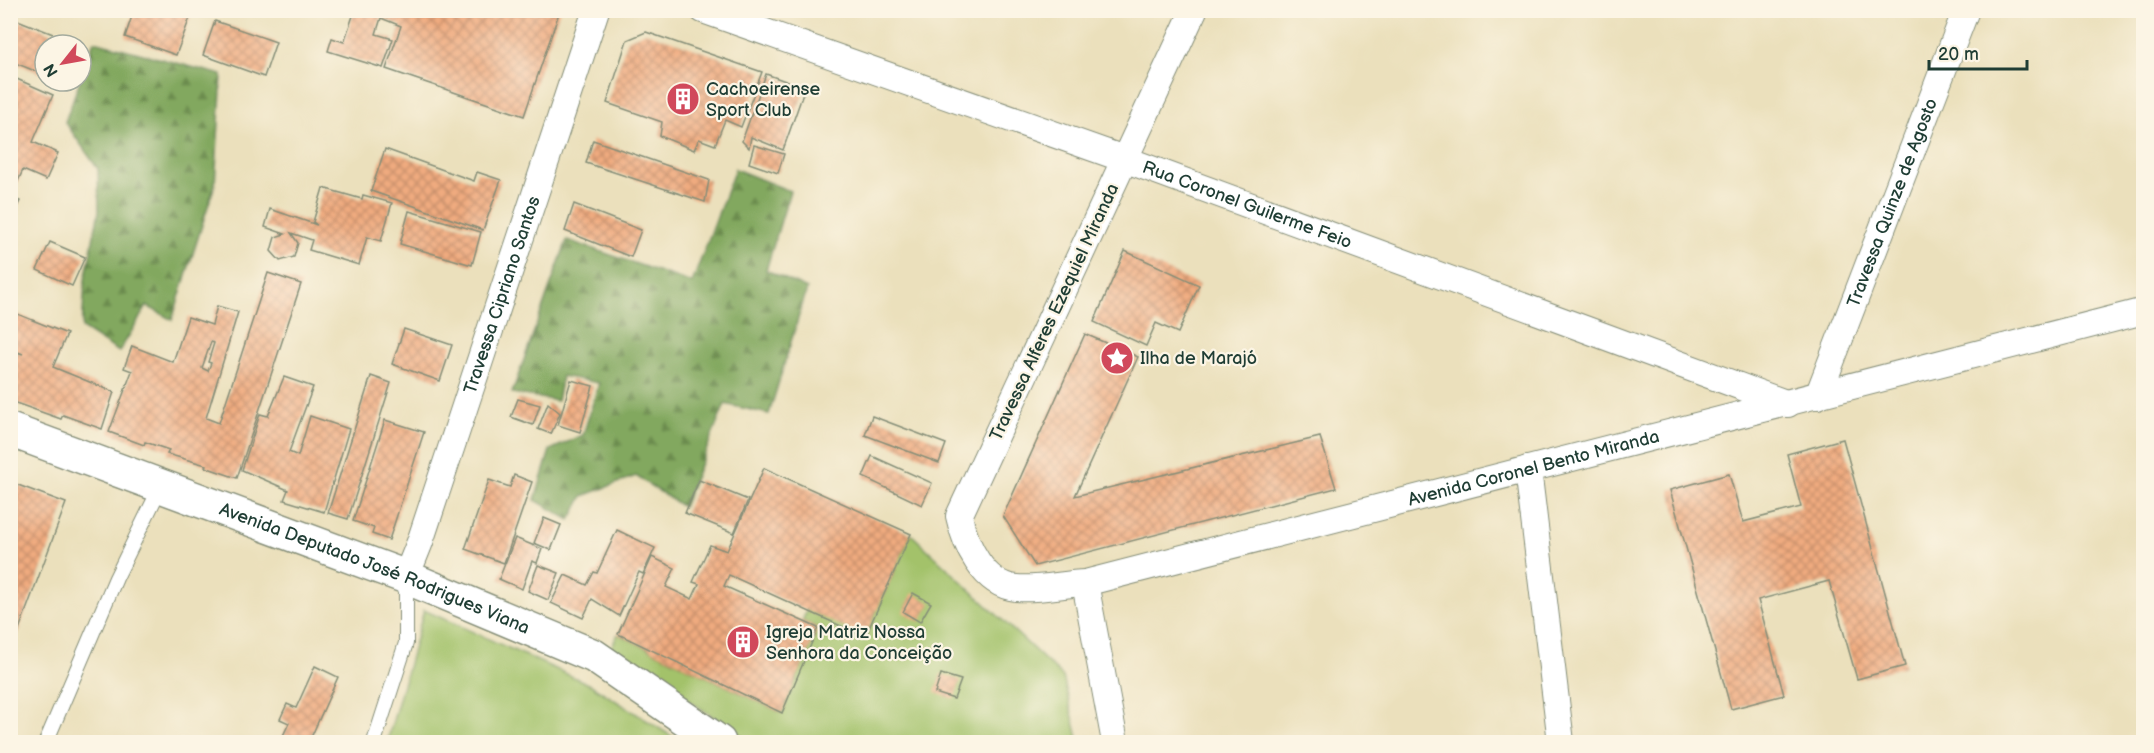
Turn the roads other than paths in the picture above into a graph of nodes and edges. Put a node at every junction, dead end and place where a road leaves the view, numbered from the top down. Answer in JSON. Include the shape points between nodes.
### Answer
{"nodes":[{"id":1,"x":596,"y":10,"type":"edge"},
{"id":2,"x":703,"y":10,"type":"edge"},
{"id":3,"x":1194,"y":10,"type":"edge"},
{"id":4,"x":1966,"y":10,"type":"edge"},
{"id":5,"x":1125,"y":159,"type":"junction"},
{"id":6,"x":2144,"y":311,"type":"edge"},
{"id":7,"x":1818,"y":396,"type":"junction"},
{"id":8,"x":1788,"y":404,"type":"junction"},
{"id":9,"x":10,"y":430,"type":"edge"},
{"id":10,"x":1528,"y":470,"type":"junction"},
{"id":11,"x":162,"y":485,"type":"junction"},
{"id":12,"x":959,"y":516,"type":"joint"},
{"id":13,"x":406,"y":577,"type":"junction"},
{"id":14,"x":1085,"y":583,"type":"junction"},
{"id":15,"x":46,"y":742,"type":"edge"},
{"id":16,"x":374,"y":742,"type":"edge"},
{"id":17,"x":719,"y":742,"type":"edge"},
{"id":18,"x":1115,"y":742,"type":"edge"},
{"id":19,"x":1561,"y":742,"type":"edge"}],
"edges":[{"from":1,"to":13,"type":"street","name":"Travessa Cipriano Santos"},
{"from":2,"to":5,"type":"street","name":"Rua Coronel Guilerme Feio"},
{"from":3,"to":5,"type":"street","name":"Travessa Alferes Ezequiel Miranda"},
{"from":4,"to":7,"type":"street","name":"Travessa Quinze de Agosto"},
{"from":5,"to":8,"type":"street","name":"Rua Coronel Guilerme Feio"},
{"from":5,"to":12,"type":"street","name":"Travessa Alferes Ezequiel Miranda"},
{"from":6,"to":7,"type":"street","name":"Avenida Coronel Bento Miranda"},
{"from":7,"to":8,"type":"street","name":"Avenida Coronel Bento Miranda"},
{"from":8,"to":10,"type":"street","name":"Avenida Coronel Bento Miranda"},
{"from":9,"to":11,"type":"street","name":"Avenida Deputado José Rodrigues Viana"},
{"from":10,"to":14,"type":"street","name":"Avenida Coronel Bento Miranda"},
{"from":10,"to":19,"type":"street"},
{"from":11,"to":13,"type":"street","name":"Avenida Deputado José Rodrigues Viana"},
{"from":11,"to":15,"type":"lane","via":[[116,578]]},
{"from":12,"to":14,"type":"street","name":"Avenida Coronel Bento Miranda","via":[[972,553],[994,579],[1014,588]]},
{"from":13,"to":16,"type":"lane","via":[[406,643]]},
{"from":13,"to":17,"type":"street","name":"Avenida Deputado José Rodrigues Viana","via":[[594,656]]},
{"from":14,"to":18,"type":"street"}]}
